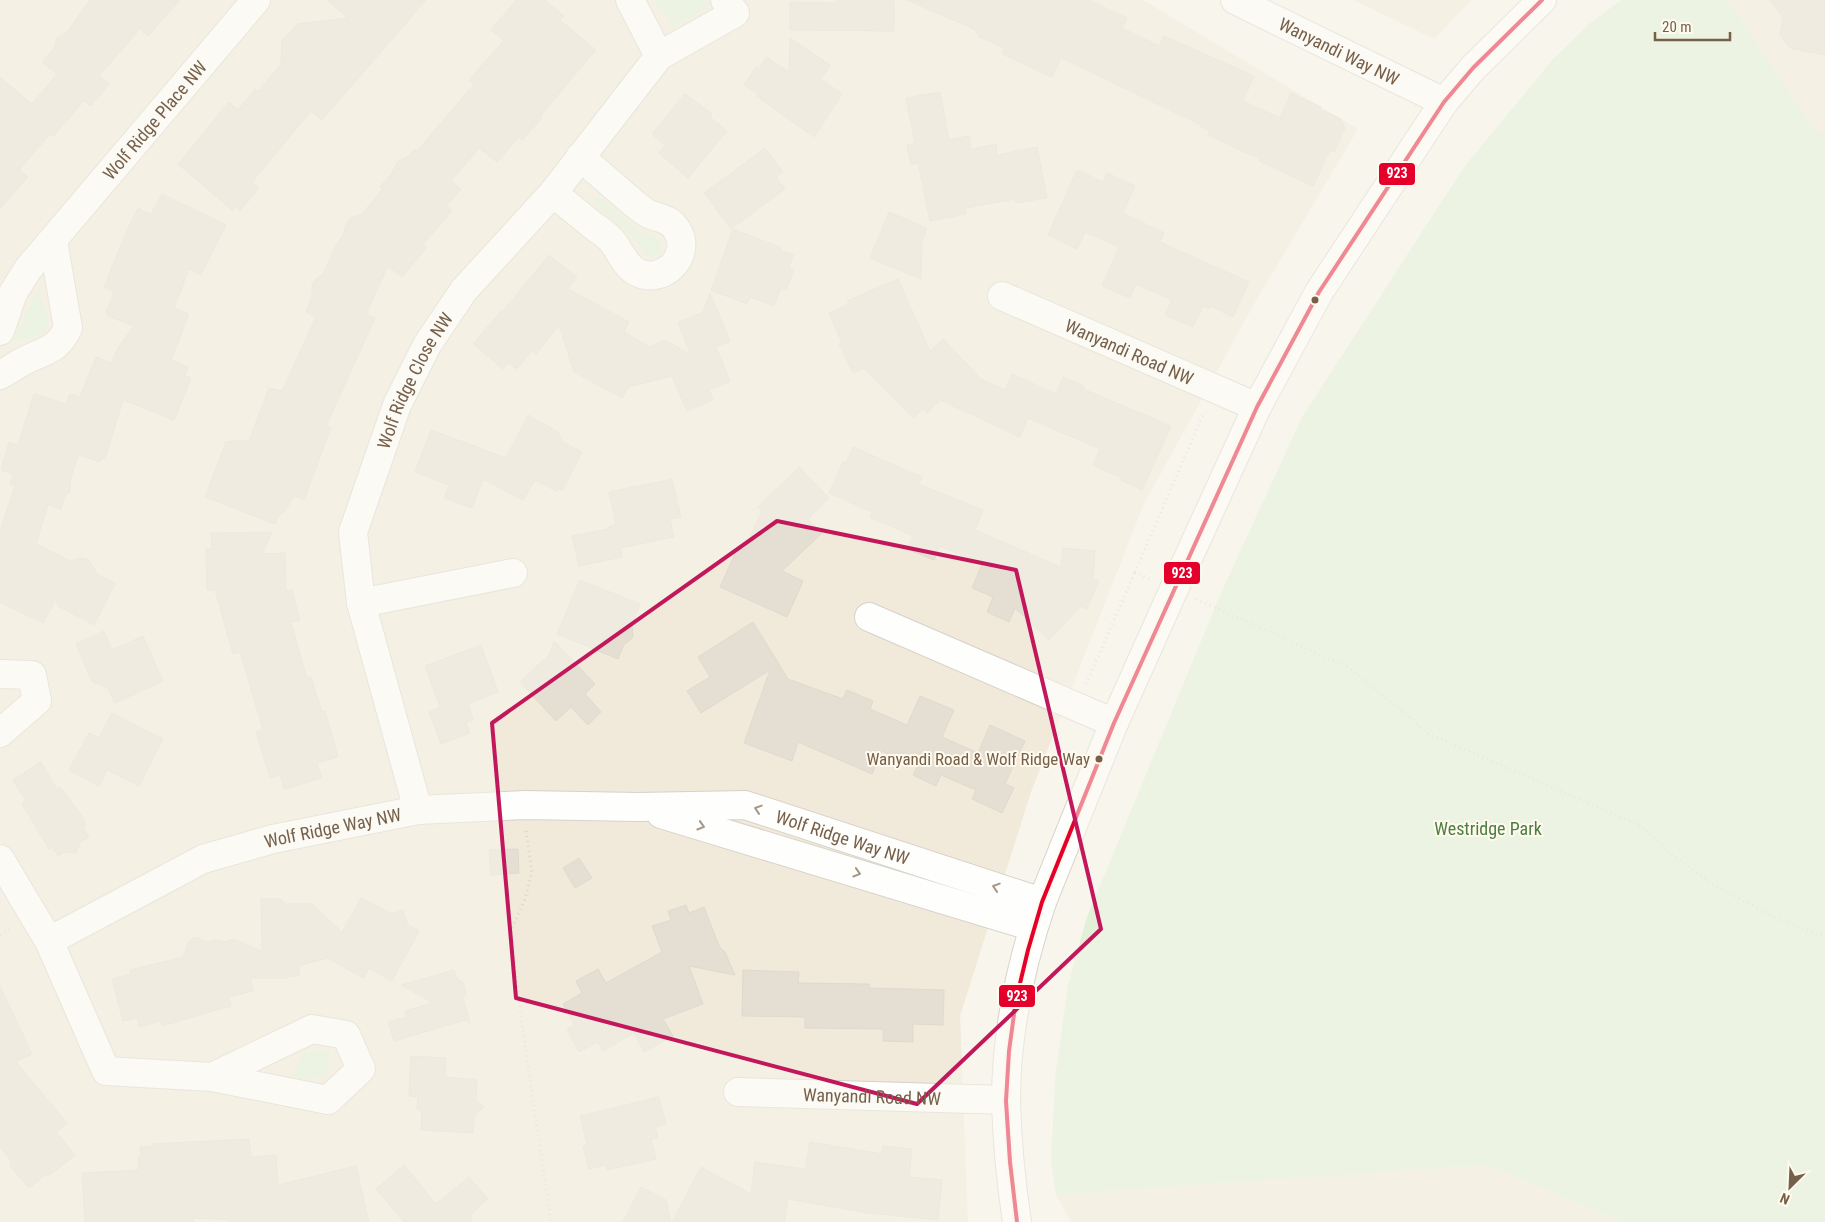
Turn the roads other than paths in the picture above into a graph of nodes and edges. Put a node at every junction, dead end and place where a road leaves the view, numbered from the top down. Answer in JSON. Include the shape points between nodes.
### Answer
{"nodes":[{"id":1,"x":256,"y":0,"type":"edge"},
{"id":2,"x":630,"y":0,"type":"edge"},
{"id":3,"x":725,"y":0,"type":"edge"},
{"id":4,"x":1235,"y":0,"type":"edge"},
{"id":5,"x":1542,"y":0,"type":"edge"},
{"id":6,"x":659,"y":56,"type":"junction"},
{"id":7,"x":1444,"y":102,"type":"junction"},
{"id":8,"x":580,"y":157,"type":"junction"},
{"id":9,"x":553,"y":193,"type":"junction"},
{"id":10,"x":53,"y":241,"type":"junction"},
{"id":11,"x":7,"y":292,"type":"edge"},
{"id":12,"x":1002,"y":296,"type":"dead end"},
{"id":13,"x":0,"y":331,"type":"edge"},
{"id":14,"x":0,"y":375,"type":"edge"},
{"id":15,"x":1257,"y":407,"type":"junction"},
{"id":16,"x":513,"y":573,"type":"dead end"},
{"id":17,"x":361,"y":604,"type":"junction"},
{"id":18,"x":869,"y":617,"type":"dead end"},
{"id":19,"x":0,"y":674,"type":"edge"},
{"id":20,"x":1114,"y":724,"type":"junction"},
{"id":21,"x":0,"y":734,"type":"edge"},
{"id":22,"x":418,"y":810,"type":"junction"},
{"id":23,"x":0,"y":859,"type":"edge"},
{"id":24,"x":1038,"y":915,"type":"junction"},
{"id":25,"x":49,"y":941,"type":"junction"},
{"id":26,"x":212,"y":1077,"type":"junction"},
{"id":27,"x":738,"y":1092,"type":"dead end"},
{"id":28,"x":1006,"y":1100,"type":"junction"},
{"id":29,"x":1017,"y":1222,"type":"edge"}],
"edges":[{"from":1,"to":10,"type":"street","name":"Wolf Ridge Place NW"},
{"from":2,"to":6,"type":"street"},
{"from":3,"to":6,"type":"street","name":"Wolf Ridge Close NW","via":[[735,13]]},
{"from":4,"to":7,"type":"street","name":"Wanyandi Way NW"},
{"from":5,"to":7,"type":"street","via":[[1473,68]]},
{"from":6,"to":8,"type":"street","name":"Wolf Ridge Close NW"},
{"from":7,"to":15,"type":"street","via":[[1319,292]]},
{"from":8,"to":9,"type":"street","name":"Wolf Ridge Close NW"},
{"from":8,"to":9,"type":"street","via":[[636,205],[670,222],[681,240],[678,260],[671,268],[654,276],[635,271],[612,240]]},
{"from":9,"to":17,"type":"street","name":"Wolf Ridge Close NW","via":[[464,290],[444,316],[411,374],[352,532]]},
{"from":10,"to":11,"type":"street","name":"Wolf Ridge Place NW"},
{"from":10,"to":14,"type":"street","via":[[68,328],[63,340],[51,349]]},
{"from":11,"to":13,"type":"street","name":"Wolf Ridge Place NW"},
{"from":12,"to":15,"type":"street","name":"Wanyandi Road NW"},
{"from":15,"to":20,"type":"street"},
{"from":16,"to":17,"type":"street"},
{"from":17,"to":22,"type":"street","name":"Wolf Ridge Close NW"},
{"from":18,"to":20,"type":"street"},
{"from":19,"to":21,"type":"street","via":[[32,675],[37,701]]},
{"from":20,"to":24,"type":"street"},
{"from":22,"to":24,"type":"street","name":"Wolf Ridge Way NW","via":[[526,805],[745,805]]},
{"from":22,"to":25,"type":"street","name":"Wolf Ridge Way NW","via":[[273,838],[204,859]]},
{"from":23,"to":25,"type":"street"},
{"from":24,"to":28,"type":"street","via":[[1019,988]]},
{"from":25,"to":26,"type":"street","via":[[106,1071]]},
{"from":26,"to":26,"type":"street","via":[[328,1100],[360,1069],[346,1035],[312,1029]]},
{"from":27,"to":28,"type":"street","name":"Wanyandi Road NW"},
{"from":28,"to":29,"type":"street","via":[[1010,1177]]}]}
